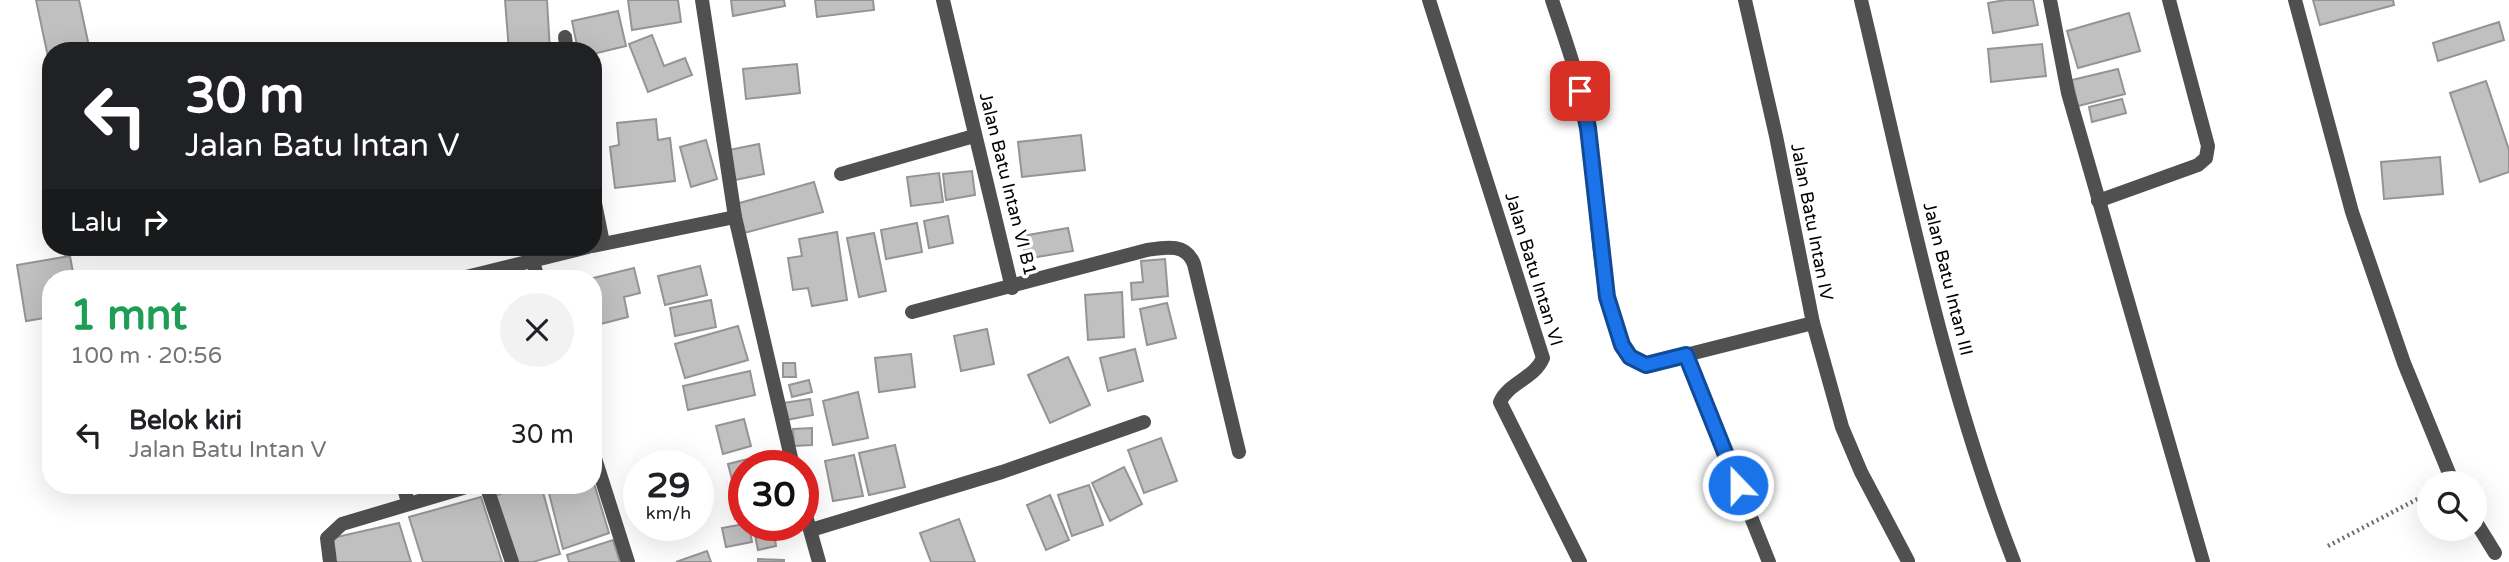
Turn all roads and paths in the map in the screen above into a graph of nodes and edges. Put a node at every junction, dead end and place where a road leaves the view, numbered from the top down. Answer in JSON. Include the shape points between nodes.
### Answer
{"nodes":[{"id":1,"x":702,"y":0,"type":"edge"},
{"id":2,"x":943,"y":0,"type":"edge"},
{"id":3,"x":1429,"y":0,"type":"edge"},
{"id":4,"x":1552,"y":0,"type":"edge"},
{"id":5,"x":1745,"y":0,"type":"edge"},
{"id":6,"x":1861,"y":0,"type":"edge"},
{"id":7,"x":2050,"y":0,"type":"edge"},
{"id":8,"x":2169,"y":0,"type":"edge"},
{"id":9,"x":2294,"y":0,"type":"edge"},
{"id":10,"x":974,"y":136,"type":"junction"},
{"id":11,"x":841,"y":174,"type":"dead end"},
{"id":12,"x":2098,"y":201,"type":"junction"},
{"id":13,"x":735,"y":218,"type":"junction"},
{"id":14,"x":602,"y":244,"type":"edge"},
{"id":15,"x":546,"y":256,"type":"edge"},
{"id":16,"x":532,"y":259,"type":"junction"},
{"id":17,"x":491,"y":270,"type":"edge"},
{"id":18,"x":535,"y":270,"type":"edge"},
{"id":19,"x":1012,"y":288,"type":"junction"},
{"id":20,"x":912,"y":312,"type":"dead end"},
{"id":21,"x":1813,"y":323,"type":"junction"},
{"id":22,"x":1686,"y":355,"type":"junction"},
{"id":23,"x":1144,"y":422,"type":"dead end"},
{"id":24,"x":789,"y":450,"type":"edge"},
{"id":25,"x":1239,"y":452,"type":"dead end"},
{"id":26,"x":2448,"y":471,"type":"edge"},
{"id":27,"x":602,"y":480,"type":"edge"},
{"id":28,"x":406,"y":494,"type":"edge"},
{"id":29,"x":439,"y":494,"type":"edge"},
{"id":30,"x":489,"y":494,"type":"edge"},
{"id":31,"x":2417,"y":499,"type":"edge"},
{"id":32,"x":408,"y":502,"type":"junction"},
{"id":33,"x":819,"y":528,"type":"edge"},
{"id":34,"x":2487,"y":540,"type":"edge"},
{"id":35,"x":814,"y":541,"type":"edge"},
{"id":36,"x":2328,"y":546,"type":"dead end"},
{"id":37,"x":2495,"y":553,"type":"dead end"},
{"id":38,"x":1908,"y":561,"type":"edge"},
{"id":39,"x":330,"y":562,"type":"edge"},
{"id":40,"x":512,"y":562,"type":"edge"},
{"id":41,"x":628,"y":562,"type":"edge"},
{"id":42,"x":819,"y":562,"type":"edge"},
{"id":43,"x":1580,"y":562,"type":"edge"},
{"id":44,"x":1769,"y":562,"type":"edge"},
{"id":45,"x":2014,"y":562,"type":"edge"},
{"id":46,"x":2203,"y":562,"type":"edge"}],
"edges":[{"from":1,"to":13,"type":"street"},
{"from":2,"to":10,"type":"street","name":"Jalan Batu Intan VI B1"},
{"from":3,"to":43,"type":"street","name":"Jalan Batu Intan VI","via":[[1543,358],[1538,370],[1504,394],[1500,402]]},
{"from":4,"to":22,"type":"street","name":"Jalan Batu Intan IV","via":[[1586,115],[1607,297],[1622,345],[1630,357],[1646,365]]},
{"from":5,"to":21,"type":"street","name":"Jalan Batu Intan IV"},
{"from":6,"to":45,"type":"street","name":"Jalan Batu Intan III","via":[[1955,389],[1976,463]]},
{"from":7,"to":12,"type":"street","via":[[2068,93]]},
{"from":8,"to":12,"type":"street","via":[[2208,146],[2206,158],[2198,165]]},
{"from":9,"to":26,"type":"street","via":[[2352,212],[2404,363]]},
{"from":10,"to":11,"type":"street"},
{"from":10,"to":19,"type":"street","name":"Jalan Batu Intan VI B1"},
{"from":12,"to":46,"type":"street"},
{"from":13,"to":14,"type":"street"},
{"from":13,"to":24,"type":"street"},
{"from":15,"to":16,"type":"street"},
{"from":16,"to":17,"type":"street"},
{"from":16,"to":18,"type":"street"},
{"from":19,"to":20,"type":"street"},
{"from":19,"to":25,"type":"street","name":"Jalan Batu Intan VI B1","via":[[1147,250],[1184,250],[1194,264]]},
{"from":21,"to":22,"type":"street","name":"Jalan Batu Intan IV"},
{"from":21,"to":38,"type":"street","via":[[1842,427]]},
{"from":22,"to":44,"type":"street"},
{"from":23,"to":33,"type":"street","via":[[1002,472]]},
{"from":27,"to":41,"type":"street"},
{"from":28,"to":32,"type":"street"},
{"from":29,"to":32,"type":"street"},
{"from":30,"to":40,"type":"street"},
{"from":31,"to":36,"type":"path"},
{"from":32,"to":39,"type":"street","via":[[336,527],[327,538]]},
{"from":34,"to":37,"type":"street"},
{"from":35,"to":42,"type":"street"}]}
